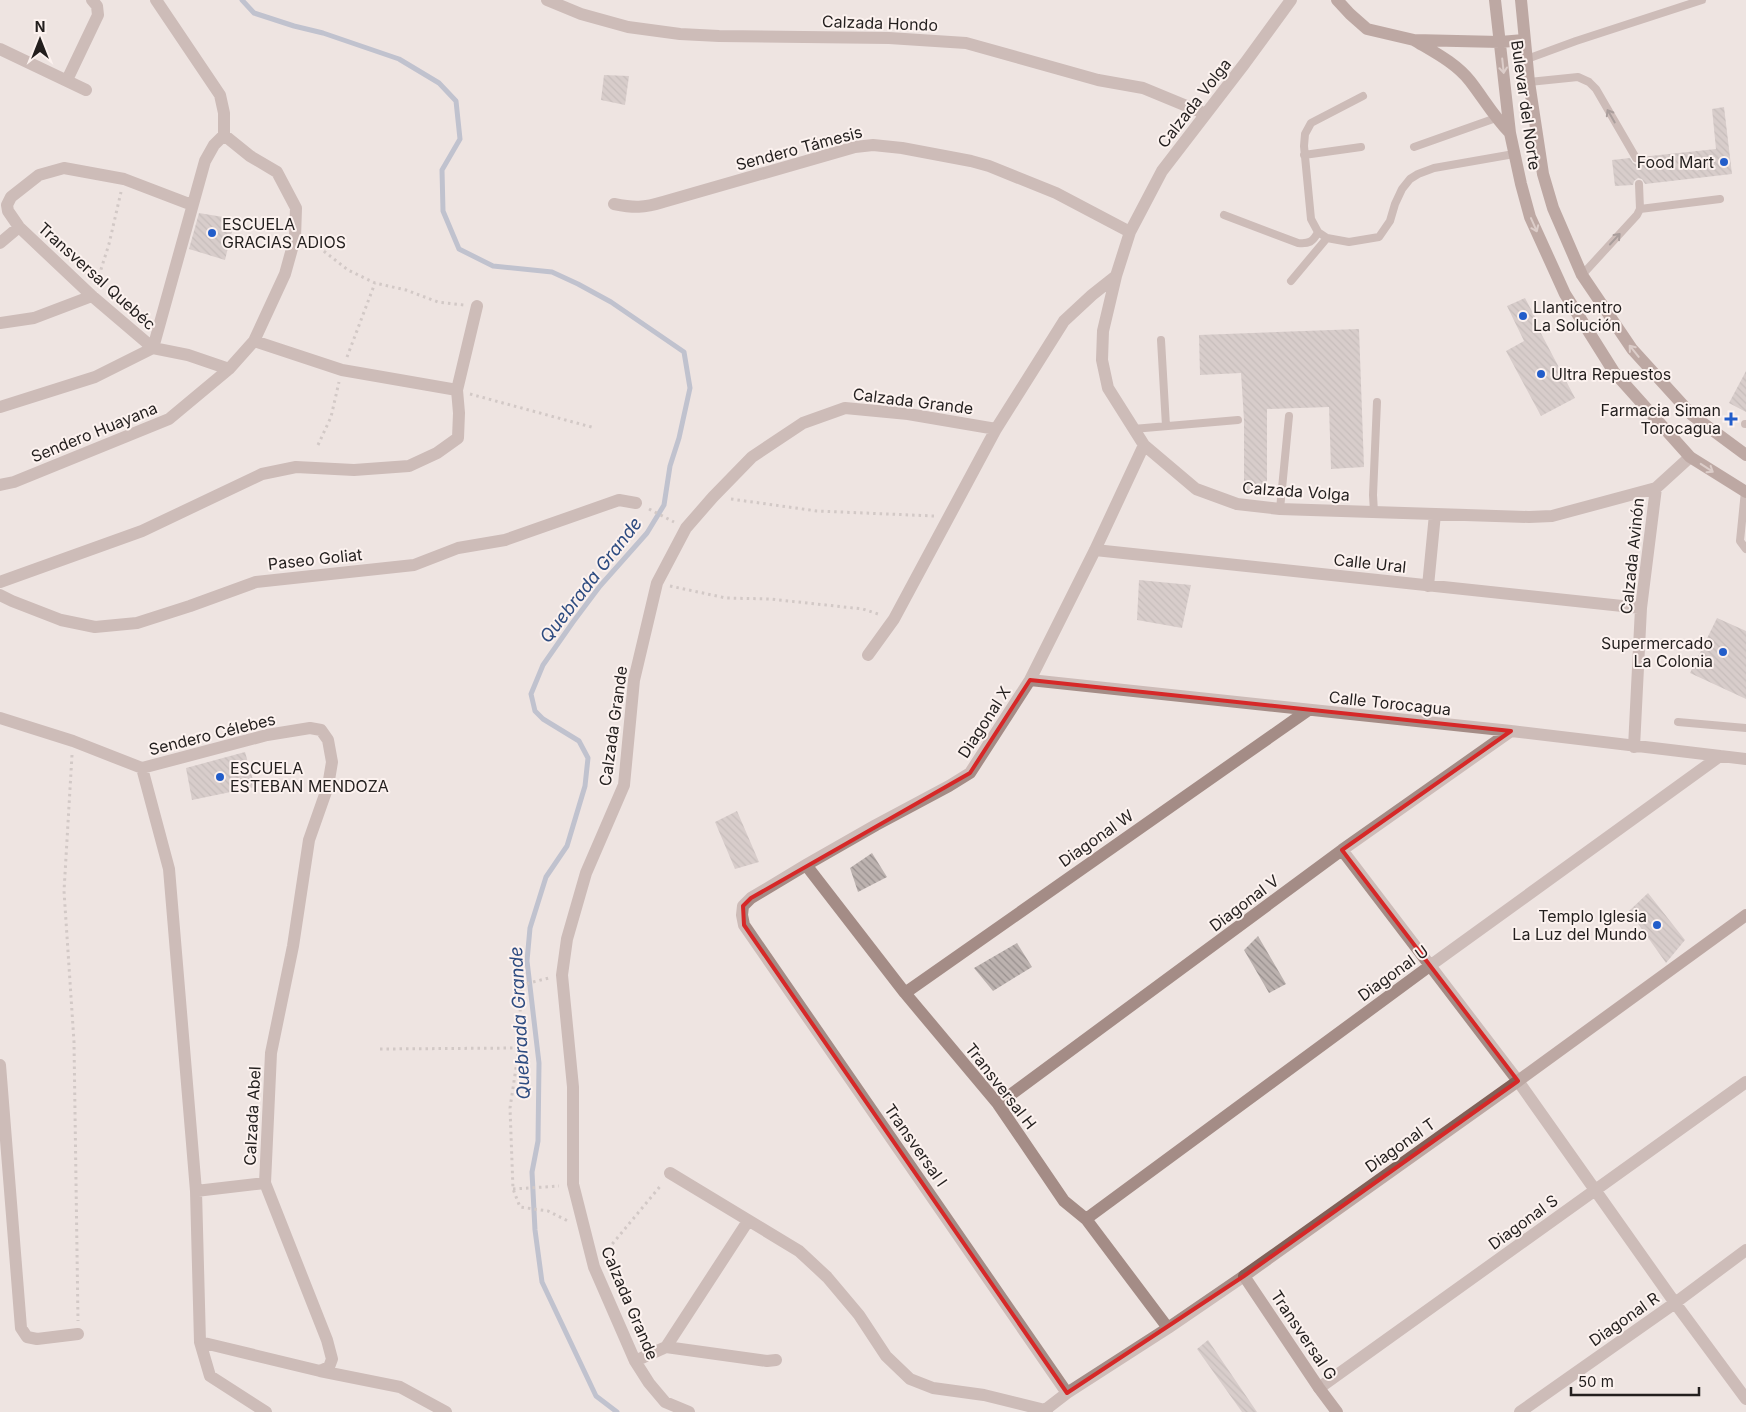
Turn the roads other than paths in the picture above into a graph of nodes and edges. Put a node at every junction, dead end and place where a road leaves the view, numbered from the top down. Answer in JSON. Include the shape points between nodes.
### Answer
{"nodes":[{"id":1,"x":92,"y":0,"type":"edge"},
{"id":2,"x":156,"y":0,"type":"edge"},
{"id":3,"x":547,"y":0,"type":"edge"},
{"id":4,"x":1291,"y":0,"type":"edge"},
{"id":5,"x":1338,"y":0,"type":"edge"},
{"id":6,"x":1496,"y":0,"type":"edge"},
{"id":7,"x":1521,"y":0,"type":"edge"},
{"id":8,"x":1702,"y":0,"type":"edge"},
{"id":9,"x":1414,"y":40,"type":"junction"},
{"id":10,"x":1524,"y":40,"type":"junction"},
{"id":11,"x":1500,"y":42,"type":"junction"},
{"id":12,"x":0,"y":49,"type":"edge"},
{"id":13,"x":1527,"y":59,"type":"junction"},
{"id":14,"x":67,"y":80,"type":"junction"},
{"id":15,"x":1529,"y":82,"type":"junction"},
{"id":16,"x":86,"y":90,"type":"dead end"},
{"id":17,"x":1363,"y":96,"type":"dead end"},
{"id":18,"x":1206,"y":114,"type":"junction"},
{"id":19,"x":1496,"y":118,"type":"junction"},
{"id":20,"x":1510,"y":133,"type":"junction"},
{"id":21,"x":224,"y":135,"type":"junction"},
{"id":22,"x":1361,"y":147,"type":"dead end"},
{"id":23,"x":1414,"y":147,"type":"dead end"},
{"id":24,"x":1514,"y":154,"type":"junction"},
{"id":25,"x":1304,"y":155,"type":"junction"},
{"id":26,"x":1636,"y":158,"type":"dead end"},
{"id":27,"x":1639,"y":184,"type":"dead end"},
{"id":28,"x":1720,"y":199,"type":"dead end"},
{"id":29,"x":614,"y":204,"type":"dead end"},
{"id":30,"x":192,"y":205,"type":"junction"},
{"id":31,"x":1640,"y":209,"type":"junction"},
{"id":32,"x":1224,"y":214,"type":"dead end"},
{"id":33,"x":19,"y":227,"type":"junction"},
{"id":34,"x":1130,"y":232,"type":"junction"},
{"id":35,"x":1318,"y":232,"type":"junction"},
{"id":36,"x":1327,"y":238,"type":"junction"},
{"id":37,"x":0,"y":243,"type":"edge"},
{"id":38,"x":1582,"y":275,"type":"junction"},
{"id":39,"x":1116,"y":276,"type":"junction"},
{"id":40,"x":1291,"y":281,"type":"dead end"},
{"id":41,"x":92,"y":296,"type":"junction"},
{"id":42,"x":476,"y":306,"type":"road end"},
{"id":43,"x":0,"y":323,"type":"edge"},
{"id":44,"x":1161,"y":340,"type":"dead end"},
{"id":45,"x":254,"y":341,"type":"junction"},
{"id":46,"x":153,"y":348,"type":"junction"},
{"id":47,"x":229,"y":369,"type":"junction"},
{"id":48,"x":457,"y":390,"type":"junction"},
{"id":49,"x":1377,"y":402,"type":"dead end"},
{"id":50,"x":0,"y":407,"type":"edge"},
{"id":51,"x":1289,"y":416,"type":"dead end"},
{"id":52,"x":1238,"y":420,"type":"dead end"},
{"id":53,"x":1166,"y":426,"type":"junction"},
{"id":54,"x":996,"y":429,"type":"junction"},
{"id":55,"x":1133,"y":429,"type":"junction"},
{"id":56,"x":1144,"y":445,"type":"junction"},
{"id":57,"x":1746,"y":455,"type":"edge"},
{"id":58,"x":1690,"y":457,"type":"junction"},
{"id":59,"x":0,"y":485,"type":"edge"},
{"id":60,"x":1656,"y":488,"type":"junction"},
{"id":61,"x":1745,"y":492,"type":"edge"},
{"id":62,"x":636,"y":503,"type":"road end"},
{"id":63,"x":1280,"y":509,"type":"junction"},
{"id":64,"x":1374,"y":512,"type":"junction"},
{"id":65,"x":1435,"y":514,"type":"junction"},
{"id":66,"x":1746,"y":549,"type":"edge"},
{"id":67,"x":1095,"y":550,"type":"junction"},
{"id":68,"x":0,"y":582,"type":"edge"},
{"id":69,"x":1428,"y":586,"type":"junction"},
{"id":70,"x":0,"y":595,"type":"edge"},
{"id":71,"x":12,"y":601,"type":"junction"},
{"id":72,"x":1641,"y":608,"type":"junction"},
{"id":73,"x":0,"y":610,"type":"edge"},
{"id":74,"x":868,"y":655,"type":"dead end"},
{"id":75,"x":1030,"y":680,"type":"junction"},
{"id":76,"x":1307,"y":711,"type":"junction"},
{"id":77,"x":0,"y":718,"type":"edge"},
{"id":78,"x":1678,"y":722,"type":"dead end"},
{"id":79,"x":1746,"y":728,"type":"edge"},
{"id":80,"x":321,"y":730,"type":"joint"},
{"id":81,"x":1511,"y":731,"type":"junction"},
{"id":82,"x":1634,"y":747,"type":"junction"},
{"id":83,"x":1720,"y":756,"type":"junction"},
{"id":84,"x":1746,"y":759,"type":"edge"},
{"id":85,"x":142,"y":768,"type":"junction"},
{"id":86,"x":1342,"y":850,"type":"junction"},
{"id":87,"x":806,"y":865,"type":"junction"},
{"id":88,"x":742,"y":915,"type":"joint"},
{"id":89,"x":1746,"y":915,"type":"edge"},
{"id":90,"x":1431,"y":965,"type":"junction"},
{"id":91,"x":905,"y":993,"type":"junction"},
{"id":92,"x":0,"y":1065,"type":"edge"},
{"id":93,"x":1518,"y":1081,"type":"junction"},
{"id":94,"x":1746,"y":1082,"type":"edge"},
{"id":95,"x":998,"y":1104,"type":"junction"},
{"id":96,"x":670,"y":1174,"type":"road end"},
{"id":97,"x":265,"y":1183,"type":"junction"},
{"id":98,"x":1595,"y":1189,"type":"junction"},
{"id":99,"x":196,"y":1191,"type":"junction"},
{"id":100,"x":1086,"y":1219,"type":"junction"},
{"id":101,"x":748,"y":1220,"type":"junction"},
{"id":102,"x":1746,"y":1250,"type":"edge"},
{"id":103,"x":1244,"y":1276,"type":"junction"},
{"id":104,"x":1675,"y":1303,"type":"junction"},
{"id":105,"x":1168,"y":1328,"type":"junction"},
{"id":106,"x":78,"y":1334,"type":"road end"},
{"id":107,"x":200,"y":1342,"type":"junction"},
{"id":108,"x":666,"y":1347,"type":"junction"},
{"id":109,"x":776,"y":1360,"type":"dead end"},
{"id":110,"x":635,"y":1361,"type":"junction"},
{"id":111,"x":320,"y":1371,"type":"junction"},
{"id":112,"x":1319,"y":1388,"type":"junction"},
{"id":113,"x":1067,"y":1393,"type":"junction"},
{"id":114,"x":1746,"y":1399,"type":"edge"},
{"id":115,"x":1046,"y":1411,"type":"edge"},
{"id":116,"x":266,"y":1412,"type":"edge"},
{"id":117,"x":446,"y":1412,"type":"edge"},
{"id":118,"x":688,"y":1412,"type":"edge"},
{"id":119,"x":1337,"y":1412,"type":"edge"},
{"id":120,"x":1520,"y":1412,"type":"edge"}],
"edges":[{"from":1,"to":14,"type":"street","via":[[98,14]]},
{"from":2,"to":21,"type":"street","via":[[220,95]]},
{"from":3,"to":18,"type":"street","name":"Calzada Hondo","via":[[628,28],[664,33],[898,38],[966,43],[1098,80],[1143,88]]},
{"from":4,"to":18,"type":"street","name":"Calzada Volga"},
{"from":5,"to":9,"type":"street","via":[[1367,29]]},
{"from":6,"to":11,"type":"street","name":"Bulevar del Norte"},
{"from":7,"to":10,"type":"street","name":"Bulevar del Norte"},
{"from":8,"to":13,"type":"lane"},
{"from":9,"to":11,"type":"street"},
{"from":9,"to":19,"type":"street","via":[[1451,63],[1469,80]]},
{"from":10,"to":11,"type":"street"},
{"from":10,"to":13,"type":"street","name":"Bulevar del Norte"},
{"from":11,"to":20,"type":"street","name":"Bulevar del Norte","one_way":true},
{"from":12,"to":14,"type":"street"},
{"from":13,"to":15,"type":"street","name":"Bulevar del Norte"},
{"from":14,"to":16,"type":"street"},
{"from":26,"to":15,"type":"lane","one_way":true,"via":[[1589,82],[1578,77]]},
{"from":15,"to":38,"type":"street","name":"Bulevar del Norte","via":[[1543,174],[1553,208]]},
{"from":17,"to":25,"type":"lane","via":[[1311,123],[1305,134]]},
{"from":18,"to":34,"type":"street","name":"Calzada Volga","via":[[1162,171]]},
{"from":19,"to":20,"type":"street"},
{"from":19,"to":23,"type":"lane"},
{"from":20,"to":24,"type":"street","name":"Bulevar del Norte"},
{"from":21,"to":30,"type":"street","via":[[205,161]]},
{"from":21,"to":45,"type":"street","name":"Sendero Huayana","via":[[277,172],[296,208],[295,238],[286,274]]},
{"from":22,"to":25,"type":"lane"},
{"from":24,"to":36,"type":"lane","via":[[1434,168],[1418,174],[1402,189],[1390,221],[1379,237],[1349,242]]},
{"from":24,"to":58,"type":"street","name":"Bulevar del Norte","one_way":true,"via":[[1530,216],[1564,294],[1614,372]]},
{"from":25,"to":35,"type":"lane","via":[[1311,219]]},
{"from":27,"to":31,"type":"lane"},
{"from":28,"to":31,"type":"lane"},
{"from":29,"to":34,"type":"street","name":"Sendero Támesis","via":[[653,206],[855,148],[885,146],[989,166],[1056,193]]},
{"from":30,"to":33,"type":"street","name":"Transversal Quebéc","via":[[124,179],[64,168],[39,175],[11,197],[8,212]]},
{"from":30,"to":46,"type":"street"},
{"from":38,"to":31,"type":"lane","one_way":true},
{"from":32,"to":35,"type":"lane","via":[[1298,243],[1309,243]]},
{"from":33,"to":37,"type":"street"},
{"from":33,"to":41,"type":"street","name":"Transversal Quebéc"},
{"from":34,"to":39,"type":"street","name":"Calzada Volga"},
{"from":35,"to":36,"type":"lane"},
{"from":36,"to":40,"type":"lane"},
{"from":57,"to":38,"type":"street","name":"Bulevar del Norte","one_way":true,"via":[[1692,415],[1632,349]]},
{"from":39,"to":54,"type":"street","via":[[1064,321]]},
{"from":39,"to":55,"type":"street","name":"Calzada Volga","via":[[1103,332],[1102,360],[1108,388]]},
{"from":41,"to":43,"type":"street","via":[[34,318]]},
{"from":41,"to":46,"type":"street","name":"Transversal Quebéc"},
{"from":42,"to":48,"type":"street"},
{"from":44,"to":53,"type":"lane"},
{"from":45,"to":47,"type":"street","name":"Sendero Huayana"},
{"from":45,"to":48,"type":"street","via":[[342,370]]},
{"from":46,"to":47,"type":"street","name":"Transversal Quebéc","via":[[188,355]]},
{"from":46,"to":50,"type":"street","via":[[96,377]]},
{"from":47,"to":59,"type":"street","name":"Sendero Huayana","via":[[169,419]]},
{"from":48,"to":68,"type":"street","via":[[458,438],[437,453],[409,466],[354,470],[296,467],[262,474],[142,531]]},
{"from":49,"to":64,"type":"lane"},
{"from":51,"to":63,"type":"lane"},
{"from":52,"to":53,"type":"lane"},
{"from":53,"to":55,"type":"lane"},
{"from":54,"to":74,"type":"street","via":[[894,619]]},
{"from":54,"to":110,"type":"street","name":"Calzada Grande","via":[[908,414],[845,408],[804,423],[752,457],[713,497],[686,528],[658,583],[634,680],[624,785],[586,873],[567,939],[562,975],[572,1087],[573,1184],[594,1267]]},
{"from":55,"to":56,"type":"street","name":"Calzada Volga"},
{"from":56,"to":63,"type":"street","name":"Calzada Volga","via":[[1196,489],[1237,504]]},
{"from":56,"to":67,"type":"street","name":"Diagonal X"},
{"from":58,"to":60,"type":"street","name":"Calzada Volga"},
{"from":58,"to":61,"type":"street","name":"Bulevar del Norte","one_way":true},
{"from":60,"to":65,"type":"street","name":"Calzada Volga","via":[[1552,516]]},
{"from":60,"to":72,"type":"street","name":"Calzada Avinón"},
{"from":61,"to":66,"type":"lane","via":[[1740,541]]},
{"from":62,"to":71,"type":"street","name":"Paseo Goliat","via":[[619,500],[505,540],[458,548],[414,565],[256,582],[137,623],[95,627],[61,620]]},
{"from":63,"to":64,"type":"street","name":"Calzada Volga"},
{"from":64,"to":65,"type":"street","name":"Calzada Volga"},
{"from":65,"to":69,"type":"street"},
{"from":67,"to":69,"type":"street","name":"Calle Ural"},
{"from":67,"to":75,"type":"street","name":"Diagonal X"},
{"from":69,"to":72,"type":"street","name":"Calle Ural"},
{"from":70,"to":71,"type":"street","name":"Paseo Goliat"},
{"from":71,"to":73,"type":"street"},
{"from":72,"to":82,"type":"street","name":"Calzada Avinón"},
{"from":75,"to":76,"type":"street","name":"Calle Torocagua"},
{"from":75,"to":87,"type":"street","name":"Diagonal X","via":[[970,773]]},
{"from":76,"to":81,"type":"street","name":"Calle Torocagua"},
{"from":76,"to":91,"type":"street","name":"Diagonal W"},
{"from":77,"to":85,"type":"street","name":"Sendero Célebes","via":[[73,741]]},
{"from":78,"to":79,"type":"lane"},
{"from":80,"to":85,"type":"street","name":"Sendero Célebes","via":[[310,728],[267,735]]},
{"from":80,"to":97,"type":"street","name":"Calzada Abel","via":[[328,740],[332,762],[328,786],[309,840],[293,946],[271,1053]]},
{"from":81,"to":82,"type":"street","name":"Calle Torocagua"},
{"from":81,"to":86,"type":"street","name":"Diagonal V"},
{"from":82,"to":83,"type":"street","name":"Calle Torocagua"},
{"from":83,"to":84,"type":"street","name":"Calle Torocagua"},
{"from":83,"to":90,"type":"street","name":"Diagonal U"},
{"from":85,"to":99,"type":"street","via":[[169,869]]},
{"from":86,"to":90,"type":"street"},
{"from":86,"to":95,"type":"street","name":"Diagonal V"},
{"from":87,"to":88,"type":"street","name":"Diagonal X","via":[[751,898],[743,906]]},
{"from":87,"to":91,"type":"street","name":"Transversal H"},
{"from":88,"to":113,"type":"street","name":"Transversal I","via":[[744,925]]},
{"from":89,"to":93,"type":"street","name":"Diagonal T"},
{"from":90,"to":93,"type":"street"},
{"from":90,"to":100,"type":"street","name":"Diagonal U"},
{"from":91,"to":95,"type":"street","name":"Transversal H"},
{"from":92,"to":106,"type":"street","via":[[21,1328],[27,1337],[37,1339]]},
{"from":93,"to":98,"type":"street"},
{"from":93,"to":103,"type":"street","name":"Diagonal T"},
{"from":94,"to":98,"type":"street","name":"Diagonal S"},
{"from":95,"to":100,"type":"street","name":"Transversal H","via":[[1064,1201]]},
{"from":96,"to":101,"type":"street"},
{"from":97,"to":99,"type":"street"},
{"from":97,"to":111,"type":"street","name":"Calzada Abel","via":[[327,1340],[332,1359],[329,1367]]},
{"from":98,"to":104,"type":"street"},
{"from":98,"to":112,"type":"street","name":"Diagonal S"},
{"from":99,"to":107,"type":"street"},
{"from":100,"to":105,"type":"street","name":"Transversal H"},
{"from":101,"to":108,"type":"street"},
{"from":101,"to":115,"type":"street","via":[[799,1252],[827,1277],[886,1356],[910,1379],[933,1388],[984,1395]]},
{"from":102,"to":104,"type":"street","name":"Diagonal R"},
{"from":103,"to":105,"type":"street","name":"Diagonal T"},
{"from":103,"to":112,"type":"street","name":"Transversal G"},
{"from":104,"to":114,"type":"street"},
{"from":104,"to":120,"type":"street","name":"Diagonal R"},
{"from":105,"to":113,"type":"street","name":"Diagonal T"},
{"from":107,"to":111,"type":"street"},
{"from":107,"to":116,"type":"street","via":[[210,1376]]},
{"from":108,"to":109,"type":"street"},
{"from":108,"to":110,"type":"street"},
{"from":110,"to":118,"type":"street","name":"Calzada Grande","via":[[665,1402]]},
{"from":111,"to":117,"type":"street","via":[[400,1387]]},
{"from":112,"to":119,"type":"street","name":"Transversal G"},
{"from":113,"to":115,"type":"street","name":"Diagonal T"}]}
